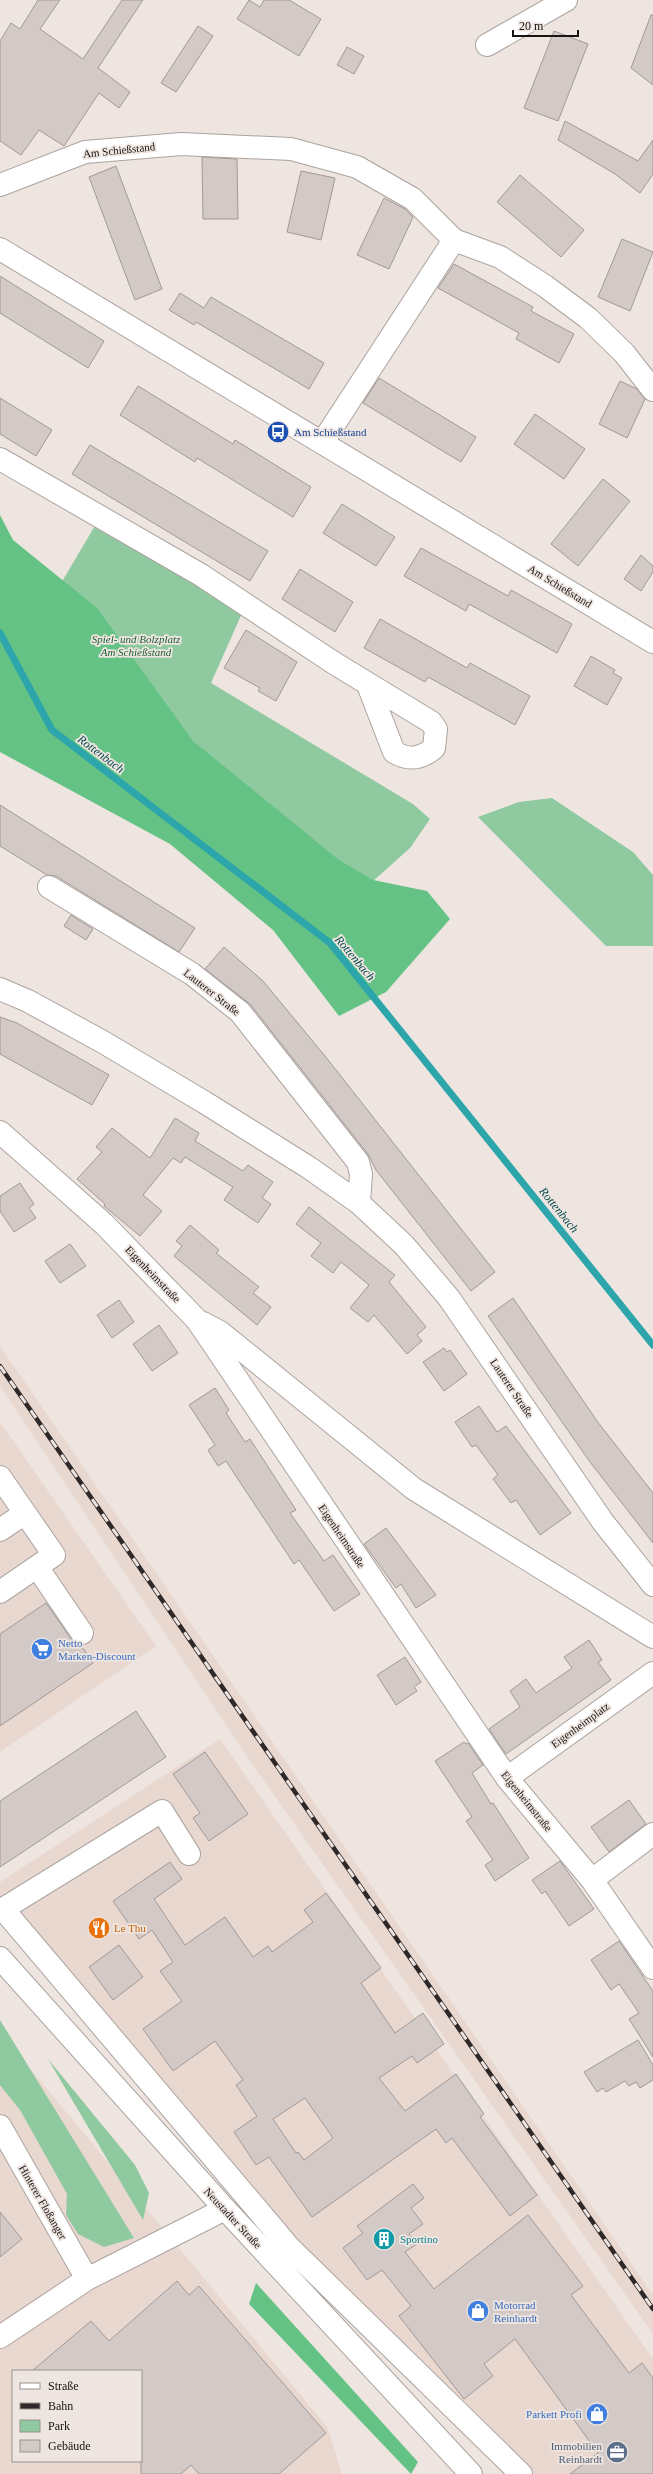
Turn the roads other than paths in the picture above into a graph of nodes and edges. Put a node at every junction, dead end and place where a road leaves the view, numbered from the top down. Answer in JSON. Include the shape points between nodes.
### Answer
{"nodes":[{"id":1,"x":566,"y":0,"type":"edge"},
{"id":2,"x":487,"y":44,"type":"dead end"},
{"id":3,"x":0,"y":185,"type":"edge"},
{"id":4,"x":454,"y":240,"type":"junction"},
{"id":5,"x":0,"y":249,"type":"edge"},
{"id":6,"x":653,"y":390,"type":"edge"},
{"id":7,"x":322,"y":443,"type":"junction"},
{"id":8,"x":0,"y":460,"type":"edge"},
{"id":9,"x":653,"y":642,"type":"edge"},
{"id":10,"x":368,"y":685,"type":"dead end"},
{"id":11,"x":49,"y":887,"type":"dead end"},
{"id":12,"x":0,"y":989,"type":"edge"},
{"id":13,"x":0,"y":1132,"type":"edge"},
{"id":14,"x":359,"y":1203,"type":"junction"},
{"id":15,"x":197,"y":1320,"type":"junction"},
{"id":16,"x":0,"y":1477,"type":"edge"},
{"id":17,"x":25,"y":1513,"type":"junction"},
{"id":18,"x":0,"y":1530,"type":"edge"},
{"id":19,"x":37,"y":1567,"type":"junction"},
{"id":20,"x":653,"y":1585,"type":"edge"},
{"id":21,"x":0,"y":1592,"type":"edge"},
{"id":22,"x":82,"y":1633,"type":"dead end"},
{"id":23,"x":653,"y":1637,"type":"edge"},
{"id":24,"x":653,"y":1673,"type":"edge"},
{"id":25,"x":507,"y":1778,"type":"junction"},
{"id":26,"x":653,"y":1834,"type":"edge"},
{"id":27,"x":189,"y":1854,"type":"dead end"},
{"id":28,"x":592,"y":1880,"type":"junction"},
{"id":29,"x":2,"y":1910,"type":"edge"},
{"id":30,"x":0,"y":1958,"type":"edge"},
{"id":31,"x":653,"y":1968,"type":"edge"},
{"id":32,"x":0,"y":2126,"type":"edge"},
{"id":33,"x":225,"y":2209,"type":"junction"},
{"id":34,"x":87,"y":2279,"type":"junction"},
{"id":35,"x":0,"y":2337,"type":"edge"},
{"id":36,"x":471,"y":2474,"type":"edge"},
{"id":37,"x":521,"y":2474,"type":"edge"}],
"edges":[{"from":1,"to":2,"type":"street"},
{"from":3,"to":4,"type":"street","name":"Am Schießstand","via":[[85,152],[181,144],[291,149],[357,166],[413,199]]},
{"from":4,"to":6,"type":"street","via":[[500,257],[570,304],[624,353]]},
{"from":4,"to":7,"type":"street"},
{"from":5,"to":7,"type":"street","name":"Am Schießstand"},
{"from":7,"to":9,"type":"street","name":"Am Schießstand"},
{"from":8,"to":10,"type":"street","via":[[201,575]]},
{"from":11,"to":14,"type":"street","name":"Lauterer Straße","via":[[192,974],[240,1012],[358,1162],[361,1174]]},
{"from":12,"to":14,"type":"street","name":"Lauterer Straße","via":[[28,1001],[103,1042],[184,1090],[308,1167]]},
{"from":13,"to":15,"type":"street","name":"Eigenheimstraße","via":[[104,1224]]},
{"from":14,"to":20,"type":"street","name":"Lauterer Straße","via":[[404,1245],[449,1298],[603,1522]]},
{"from":15,"to":23,"type":"street","via":[[220,1332],[414,1489]]},
{"from":15,"to":25,"type":"street","name":"Eigenheimstraße"},
{"from":16,"to":17,"type":"street"},
{"from":17,"to":18,"type":"street"},
{"from":17,"to":19,"type":"street","via":[[54,1556]]},
{"from":19,"to":21,"type":"street"},
{"from":19,"to":22,"type":"street"},
{"from":24,"to":25,"type":"street","name":"Eigenheimplatz"},
{"from":25,"to":28,"type":"street","name":"Eigenheimstraße"},
{"from":26,"to":28,"type":"street"},
{"from":27,"to":29,"type":"street","via":[[162,1810]]},
{"from":28,"to":31,"type":"street","name":"Eigenheimstraße"},
{"from":29,"to":37,"type":"street","via":[[289,2246]]},
{"from":30,"to":33,"type":"street","name":"Neustadter Straße"},
{"from":32,"to":34,"type":"street","name":"Hinterer Floßanger"},
{"from":33,"to":34,"type":"street"},
{"from":33,"to":36,"type":"street","name":"Neustadter Straße"},
{"from":34,"to":35,"type":"street"}]}
